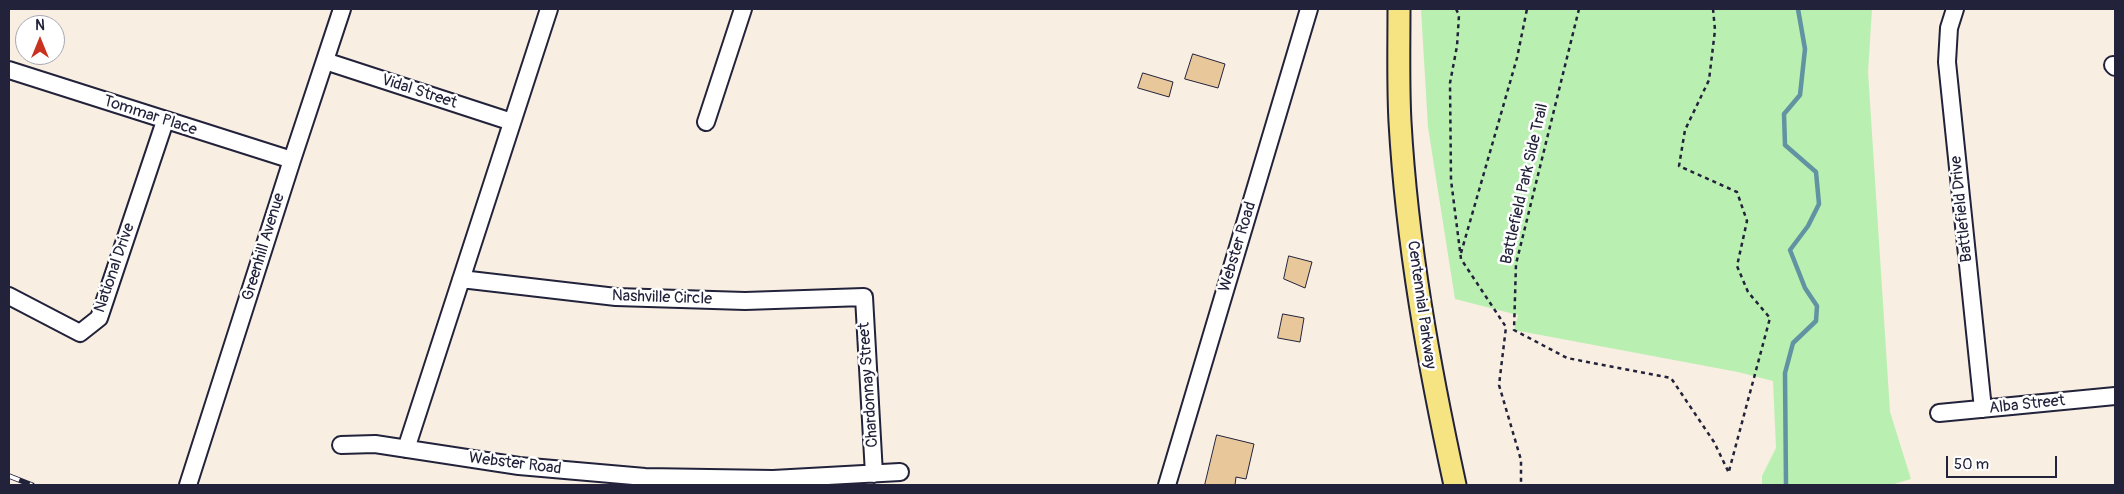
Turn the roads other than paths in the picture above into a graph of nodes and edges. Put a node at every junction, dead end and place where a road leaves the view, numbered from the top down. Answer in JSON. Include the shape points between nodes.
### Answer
{"nodes":[{"id":1,"x":342,"y":9,"type":"edge"},
{"id":2,"x":549,"y":9,"type":"edge"},
{"id":3,"x":743,"y":9,"type":"edge"},
{"id":4,"x":1309,"y":9,"type":"edge"},
{"id":5,"x":1399,"y":9,"type":"edge"},
{"id":6,"x":1956,"y":9,"type":"edge"},
{"id":7,"x":325,"y":61,"type":"junction"},
{"id":8,"x":9,"y":70,"type":"edge"},
{"id":9,"x":165,"y":121,"type":"junction"},
{"id":10,"x":512,"y":122,"type":"junction"},
{"id":11,"x":706,"y":122,"type":"dead end"},
{"id":12,"x":292,"y":160,"type":"junction"},
{"id":13,"x":461,"y":279,"type":"junction"},
{"id":14,"x":9,"y":296,"type":"edge"},
{"id":15,"x":864,"y":297,"type":"joint"},
{"id":16,"x":2115,"y":396,"type":"edge"},
{"id":17,"x":1982,"y":409,"type":"junction"},
{"id":18,"x":1939,"y":413,"type":"dead end"},
{"id":19,"x":341,"y":444,"type":"dead end"},
{"id":20,"x":406,"y":449,"type":"junction"},
{"id":21,"x":900,"y":472,"type":"dead end"},
{"id":22,"x":874,"y":474,"type":"junction"},
{"id":23,"x":188,"y":485,"type":"edge"},
{"id":24,"x":1167,"y":485,"type":"edge"},
{"id":25,"x":1455,"y":485,"type":"edge"}],
"edges":[{"from":1,"to":7,"type":"street","name":"Greenhill Avenue"},
{"from":2,"to":10,"type":"street"},
{"from":3,"to":11,"type":"street"},
{"from":4,"to":24,"type":"street","name":"Webster Road"},
{"from":5,"to":25,"type":"main road","name":"Centennial Parkway","via":[[1400,122],[1415,274]]},
{"from":6,"to":17,"type":"street","name":"Battlefield Drive","via":[[1949,28],[1947,62]]},
{"from":7,"to":10,"type":"street","name":"Vidal Street"},
{"from":7,"to":12,"type":"street","name":"Greenhill Avenue"},
{"from":8,"to":9,"type":"street","name":"Tommar Place"},
{"from":9,"to":12,"type":"street","name":"Tommar Place"},
{"from":9,"to":14,"type":"street","name":"National Drive","via":[[99,318],[80,333]]},
{"from":10,"to":13,"type":"street"},
{"from":12,"to":23,"type":"street","name":"Greenhill Avenue"},
{"from":13,"to":15,"type":"street","name":"Nashville Circle","via":[[616,297],[745,301]]},
{"from":13,"to":20,"type":"street"},
{"from":15,"to":22,"type":"street","name":"Chardonnay Street"},
{"from":16,"to":17,"type":"street","name":"Alba Street"},
{"from":17,"to":18,"type":"street","name":"Alba Street"},
{"from":19,"to":20,"type":"street","name":"Webster Road","via":[[375,444]]},
{"from":20,"to":22,"type":"street","name":"Webster Road","via":[[519,466],[645,477],[772,479]]},
{"from":21,"to":22,"type":"street","name":"Webster Road"}]}
